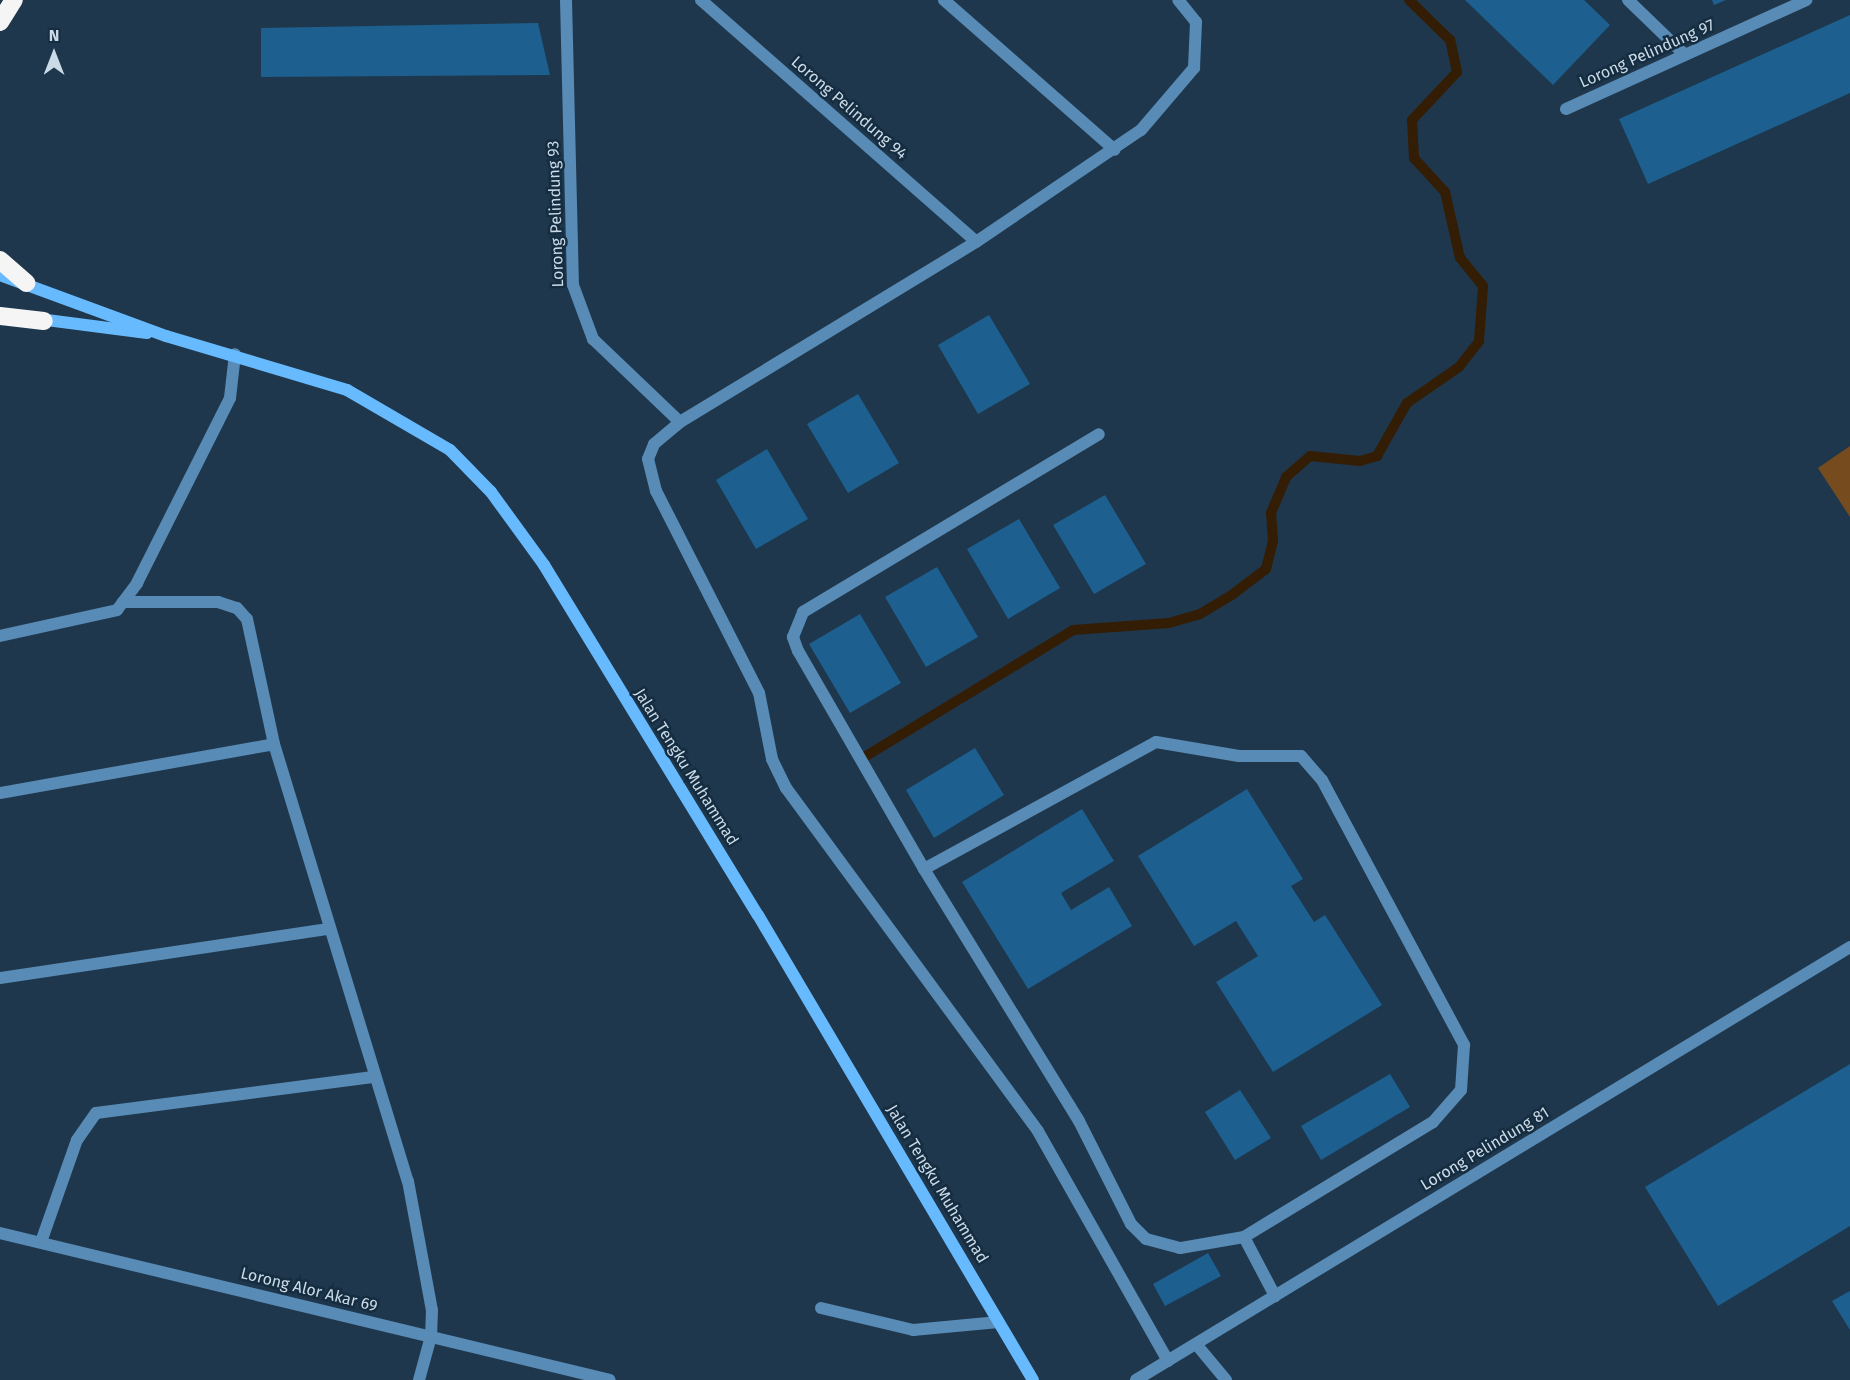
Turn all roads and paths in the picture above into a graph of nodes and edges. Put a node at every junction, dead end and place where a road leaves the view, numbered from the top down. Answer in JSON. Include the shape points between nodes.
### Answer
{"nodes":[{"id":1,"x":14,"y":0,"type":"edge"},
{"id":2,"x":566,"y":0,"type":"edge"},
{"id":3,"x":701,"y":0,"type":"edge"},
{"id":4,"x":944,"y":0,"type":"edge"},
{"id":5,"x":1178,"y":0,"type":"edge"},
{"id":6,"x":1628,"y":0,"type":"edge"},
{"id":7,"x":1806,"y":0,"type":"edge"},
{"id":8,"x":0,"y":22,"type":"edge"},
{"id":9,"x":1685,"y":55,"type":"junction"},
{"id":10,"x":1566,"y":109,"type":"dead end"},
{"id":11,"x":1115,"y":150,"type":"junction"},
{"id":12,"x":976,"y":242,"type":"junction"},
{"id":13,"x":0,"y":260,"type":"edge"},
{"id":14,"x":0,"y":275,"type":"edge"},
{"id":15,"x":26,"y":283,"type":"junction"},
{"id":16,"x":0,"y":308,"type":"edge"},
{"id":17,"x":0,"y":316,"type":"edge"},
{"id":18,"x":44,"y":321,"type":"junction"},
{"id":19,"x":166,"y":336,"type":"junction"},
{"id":20,"x":235,"y":354,"type":"junction"},
{"id":21,"x":680,"y":422,"type":"junction"},
{"id":22,"x":1099,"y":434,"type":"dead end"},
{"id":23,"x":123,"y":602,"type":"junction"},
{"id":24,"x":0,"y":636,"type":"edge"},
{"id":25,"x":274,"y":744,"type":"junction"},
{"id":26,"x":0,"y":793,"type":"edge"},
{"id":27,"x":924,"y":869,"type":"junction"},
{"id":28,"x":328,"y":928,"type":"junction"},
{"id":29,"x":1850,"y":947,"type":"edge"},
{"id":30,"x":0,"y":978,"type":"edge"},
{"id":31,"x":375,"y":1077,"type":"junction"},
{"id":32,"x":0,"y":1233,"type":"edge"},
{"id":33,"x":1244,"y":1237,"type":"junction"},
{"id":34,"x":41,"y":1242,"type":"junction"},
{"id":35,"x":1275,"y":1296,"type":"junction"},
{"id":36,"x":821,"y":1308,"type":"dead end"},
{"id":37,"x":999,"y":1322,"type":"junction"},
{"id":38,"x":431,"y":1336,"type":"junction"},
{"id":39,"x":1196,"y":1344,"type":"junction"},
{"id":40,"x":1168,"y":1361,"type":"junction"},
{"id":41,"x":419,"y":1380,"type":"edge"},
{"id":42,"x":610,"y":1380,"type":"edge"},
{"id":43,"x":1033,"y":1380,"type":"edge"},
{"id":44,"x":1136,"y":1380,"type":"edge"},
{"id":45,"x":1226,"y":1380,"type":"edge"}],
"edges":[{"from":1,"to":8,"type":"highway"},
{"from":2,"to":21,"type":"street","name":"Lorong Pelindung 93","via":[[573,285],[593,339]]},
{"from":3,"to":12,"type":"street","name":"Lorong Pelindung 94"},
{"from":4,"to":11,"type":"street"},
{"from":5,"to":11,"type":"street","via":[[1196,22],[1194,68],[1141,130]]},
{"from":6,"to":9,"type":"street"},
{"from":7,"to":9,"type":"street","name":"Lorong Pelindung 97"},
{"from":9,"to":10,"type":"street","name":"Lorong Pelindung 97"},
{"from":11,"to":12,"type":"street"},
{"from":12,"to":21,"type":"street"},
{"from":13,"to":15,"type":"highway"},
{"from":14,"to":15,"type":"main road","name":"Jalan Tengku Muhammad"},
{"from":15,"to":19,"type":"main road","name":"Jalan Tengku Muhammad"},
{"from":16,"to":18,"type":"main road","name":"Jalan Tengku Muhammad"},
{"from":17,"to":18,"type":"highway"},
{"from":18,"to":19,"type":"main road","name":"Jalan Tengku Muhammad"},
{"from":19,"to":20,"type":"main road","name":"Jalan Tengku Muhammad"},
{"from":20,"to":23,"type":"street","via":[[230,398]]},
{"from":20,"to":37,"type":"main road","name":"Jalan Tengku Muhammad","via":[[347,390],[404,419],[450,450],[490,492],[544,565],[758,915]]},
{"from":21,"to":40,"type":"street","via":[[654,444],[650,476],[759,693],[772,759],[786,788],[1038,1131]]},
{"from":22,"to":27,"type":"street","via":[[803,612],[795,624],[798,651]]},
{"from":23,"to":24,"type":"street","via":[[105,615]]},
{"from":23,"to":25,"type":"street","via":[[218,602],[237,608],[247,619]]},
{"from":25,"to":26,"type":"street"},
{"from":25,"to":28,"type":"street"},
{"from":27,"to":33,"type":"street","via":[[1079,1121],[1131,1224],[1146,1239],[1165,1247]]},
{"from":27,"to":33,"type":"street","via":[[1156,742],[1239,756],[1287,752],[1312,767],[1464,1046],[1467,1067],[1452,1106],[1433,1122]]},
{"from":28,"to":30,"type":"street"},
{"from":28,"to":31,"type":"street"},
{"from":29,"to":35,"type":"street","name":"Lorong Pelindung 81"},
{"from":31,"to":34,"type":"street","via":[[96,1113],[77,1140]]},
{"from":31,"to":38,"type":"street","via":[[408,1181],[432,1310]]},
{"from":32,"to":34,"type":"street","name":"Lorong Alor Akar 69"},
{"from":33,"to":35,"type":"street"},
{"from":34,"to":38,"type":"street","name":"Lorong Alor Akar 69"},
{"from":35,"to":39,"type":"street","name":"Lorong Pelindung 81"},
{"from":36,"to":37,"type":"street","via":[[913,1330]]},
{"from":37,"to":43,"type":"main road","name":"Jalan Tengku Muhammad"},
{"from":38,"to":41,"type":"street"},
{"from":38,"to":42,"type":"street","name":"Lorong Alor Akar 69"},
{"from":39,"to":40,"type":"street","name":"Lorong Pelindung 81"},
{"from":39,"to":45,"type":"street"},
{"from":40,"to":44,"type":"street","name":"Lorong Pelindung 81"}]}
